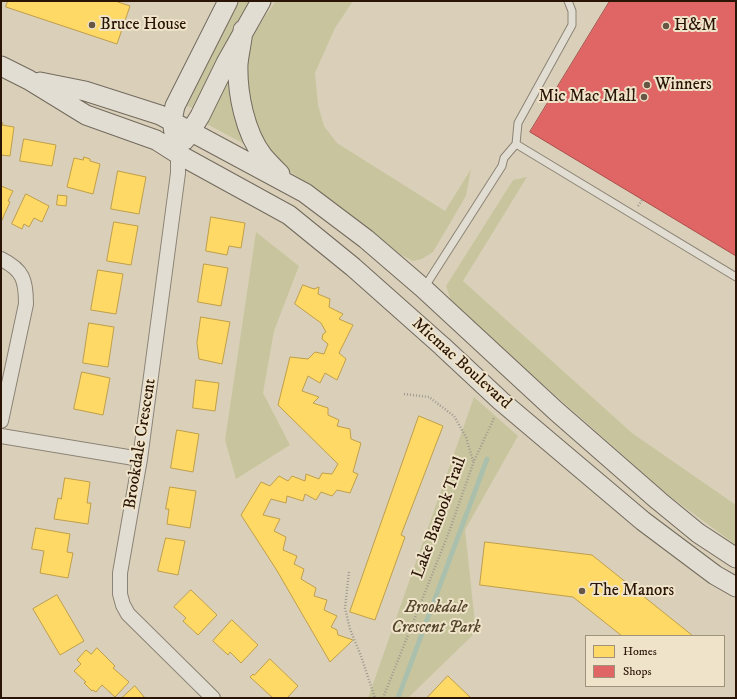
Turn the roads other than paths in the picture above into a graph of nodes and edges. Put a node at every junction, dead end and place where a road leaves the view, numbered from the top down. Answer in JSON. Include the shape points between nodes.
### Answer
{"nodes":[{"id":1,"x":228,"y":1,"type":"edge"},
{"id":2,"x":261,"y":1,"type":"edge"},
{"id":3,"x":568,"y":1,"type":"edge"},
{"id":4,"x":243,"y":30,"type":"junction"},
{"id":5,"x":1,"y":66,"type":"edge"},
{"id":6,"x":29,"y":80,"type":"junction"},
{"id":7,"x":172,"y":120,"type":"junction"},
{"id":8,"x":190,"y":130,"type":"junction"},
{"id":9,"x":516,"y":144,"type":"junction"},
{"id":10,"x":178,"y":154,"type":"junction"},
{"id":11,"x":305,"y":193,"type":"junction"},
{"id":12,"x":1,"y":259,"type":"edge"},
{"id":13,"x":736,"y":277,"type":"edge"},
{"id":14,"x":424,"y":288,"type":"junction"},
{"id":15,"x":1,"y":421,"type":"edge"},
{"id":16,"x":1,"y":436,"type":"edge"},
{"id":17,"x":140,"y":458,"type":"junction"},
{"id":18,"x":736,"y":558,"type":"edge"},
{"id":19,"x":736,"y":587,"type":"edge"},
{"id":20,"x":213,"y":698,"type":"edge"}],
"edges":[{"from":1,"to":7,"type":"street","via":[[175,106]]},
{"from":2,"to":4,"type":"street"},
{"from":3,"to":9,"type":"lane","via":[[572,11],[572,25],[518,123]]},
{"from":4,"to":8,"type":"street","via":[[200,116]]},
{"from":4,"to":11,"type":"street","via":[[238,64],[238,87],[251,134],[262,155]]},
{"from":5,"to":6,"type":"street"},
{"from":6,"to":7,"type":"street","name":"Micmac Boulevard","via":[[85,91]]},
{"from":6,"to":10,"type":"street","name":"Micmac Boulevard","via":[[86,115],[156,140]]},
{"from":7,"to":8,"type":"street","name":"Micmac Boulevard"},
{"from":7,"to":10,"type":"street"},
{"from":8,"to":10,"type":"street"},
{"from":8,"to":11,"type":"street","name":"Micmac Boulevard"},
{"from":9,"to":13,"type":"lane"},
{"from":9,"to":14,"type":"lane","via":[[504,158],[502,166]]},
{"from":10,"to":17,"type":"street","name":"Brookdale Crescent","via":[[178,173]]},
{"from":10,"to":19,"type":"street","name":"Micmac Boulevard","via":[[289,214],[643,521],[715,575]]},
{"from":11,"to":14,"type":"street","name":"Micmac Boulevard","via":[[366,239]]},
{"from":12,"to":15,"type":"street","via":[[22,276],[26,290],[26,304]]},
{"from":14,"to":18,"type":"street","name":"Micmac Boulevard","via":[[556,411],[659,501],[698,533]]},
{"from":16,"to":17,"type":"street"},
{"from":17,"to":20,"type":"street","name":"Brookdale Crescent","via":[[120,573],[123,605],[140,627]]}]}
